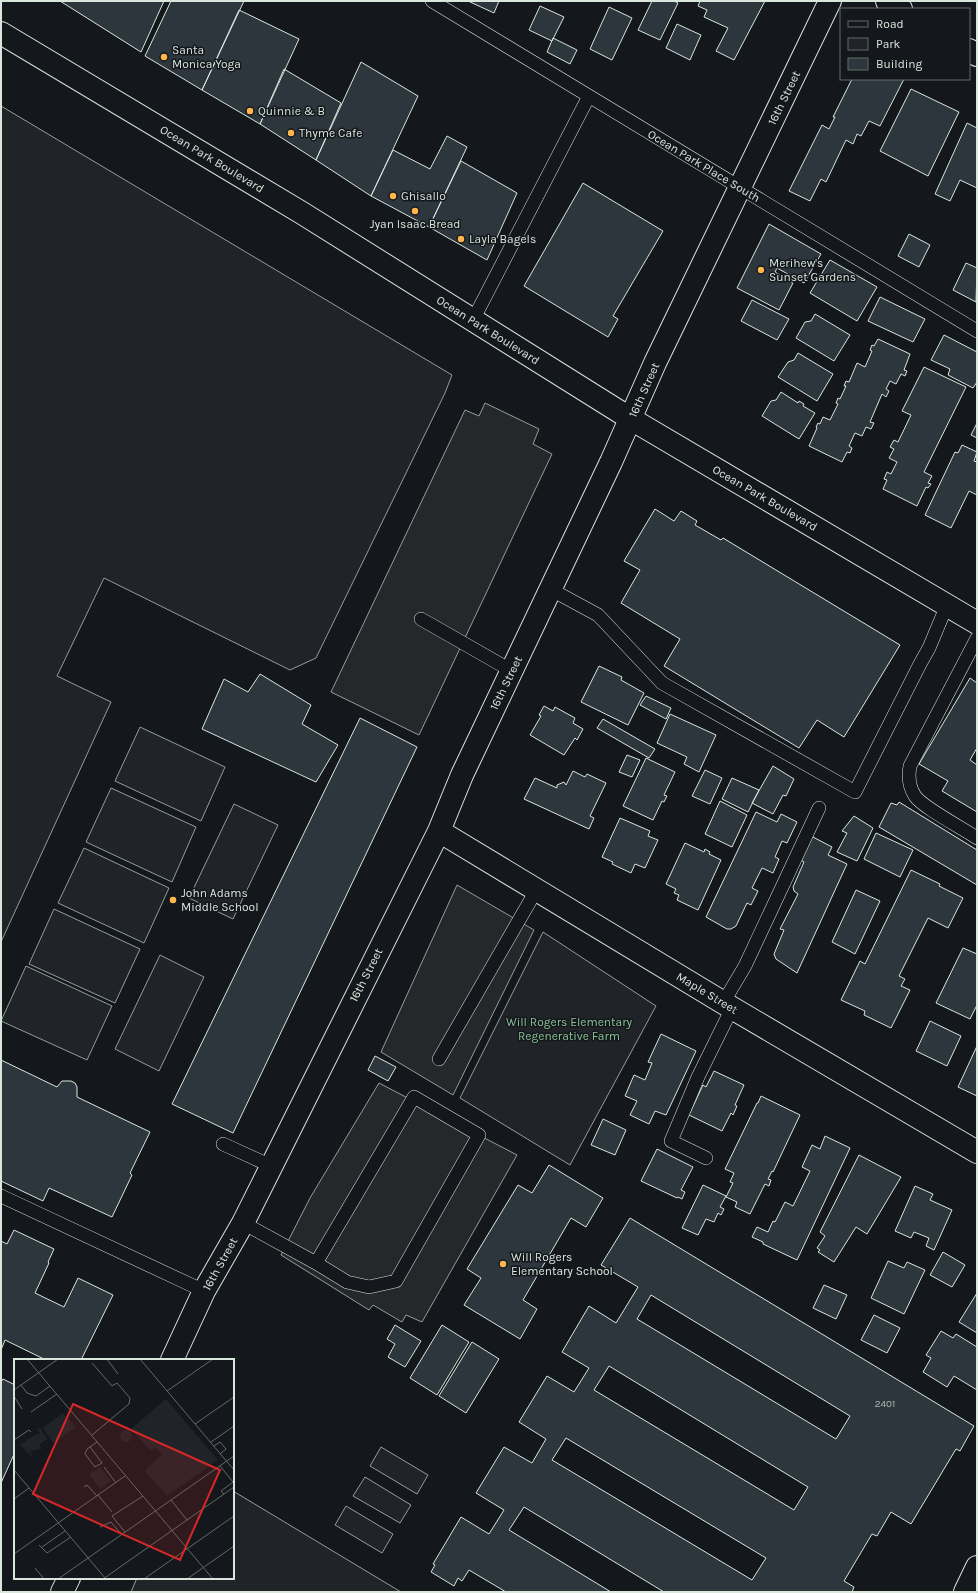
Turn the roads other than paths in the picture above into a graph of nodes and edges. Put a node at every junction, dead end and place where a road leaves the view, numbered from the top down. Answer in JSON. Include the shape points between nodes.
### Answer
{"nodes":[{"id":1,"x":432,"y":1,"type":"edge"},
{"id":2,"x":830,"y":1,"type":"edge"},
{"id":3,"x":887,"y":1,"type":"edge"},
{"id":4,"x":899,"y":8,"type":"edge"},
{"id":5,"x":1,"y":33,"type":"edge"},
{"id":6,"x":589,"y":96,"type":"junction"},
{"id":7,"x":740,"y":188,"type":"junction"},
{"id":8,"x":473,"y":320,"type":"junction"},
{"id":9,"x":977,"y":331,"type":"edge"},
{"id":10,"x":631,"y":419,"type":"junction"},
{"id":11,"x":550,"y":589,"type":"junction"},
{"id":12,"x":948,"y":605,"type":"junction"},
{"id":13,"x":421,"y":619,"type":"dead end"},
{"id":14,"x":977,"y":623,"type":"edge"},
{"id":15,"x":977,"y":638,"type":"edge"},
{"id":16,"x":512,"y":671,"type":"junction"},
{"id":17,"x":819,"y":808,"type":"dead end"},
{"id":18,"x":439,"y":831,"type":"junction"},
{"id":19,"x":977,"y":838,"type":"edge"},
{"id":20,"x":537,"y":889,"type":"junction"},
{"id":21,"x":728,"y":1006,"type":"junction"},
{"id":22,"x":439,"y":1059,"type":"dead end"},
{"id":23,"x":223,"y":1144,"type":"dead end"},
{"id":24,"x":977,"y":1152,"type":"edge"},
{"id":25,"x":706,"y":1158,"type":"dead end"},
{"id":26,"x":271,"y":1166,"type":"junction"},
{"id":27,"x":1,"y":1196,"type":"edge"},
{"id":28,"x":243,"y":1223,"type":"junction"},
{"id":29,"x":316,"y":1263,"type":"junction"},
{"id":30,"x":204,"y":1291,"type":"junction"},
{"id":31,"x":172,"y":1359,"type":"edge"},
{"id":32,"x":977,"y":1567,"type":"edge"},
{"id":33,"x":68,"y":1579,"type":"edge"},
{"id":34,"x":62,"y":1592,"type":"edge"},
{"id":35,"x":965,"y":1592,"type":"edge"}],
"edges":[{"from":1,"to":6,"type":"lane","name":"Ocean Park Place South"},
{"from":2,"to":7,"type":"street","name":"16th Street"},
{"from":3,"to":4,"type":"street"},
{"from":5,"to":8,"type":"street","name":"Ocean Park Boulevard","via":[[302,213]]},
{"from":6,"to":7,"type":"lane","name":"Ocean Park Place South"},
{"from":6,"to":8,"type":"lane"},
{"from":7,"to":9,"type":"lane","name":"Ocean Park Place South"},
{"from":7,"to":10,"type":"street","name":"16th Street","via":[[655,363]]},
{"from":8,"to":10,"type":"street","name":"Ocean Park Boulevard"},
{"from":10,"to":11,"type":"street","name":"16th Street"},
{"from":10,"to":12,"type":"street","name":"Ocean Park Boulevard"},
{"from":11,"to":12,"type":"lane","via":[[598,615],[662,683],[855,792],[929,648]]},
{"from":11,"to":16,"type":"street","name":"16th Street"},
{"from":12,"to":14,"type":"street","name":"Ocean Park Boulevard"},
{"from":13,"to":16,"type":"lane"},
{"from":15,"to":19,"type":"lane","via":[[910,766],[908,778],[915,796]]},
{"from":16,"to":18,"type":"street","name":"16th Street","via":[[462,775]]},
{"from":17,"to":21,"type":"lane"},
{"from":18,"to":20,"type":"street","name":"Maple Street"},
{"from":18,"to":26,"type":"street","name":"16th Street"},
{"from":20,"to":21,"type":"street","name":"Maple Street"},
{"from":20,"to":22,"type":"lane"},
{"from":21,"to":24,"type":"street","name":"Maple Street"},
{"from":21,"to":25,"type":"lane","via":[[671,1141]]},
{"from":23,"to":26,"type":"lane"},
{"from":26,"to":28,"type":"street","name":"16th Street"},
{"from":27,"to":30,"type":"lane"},
{"from":28,"to":29,"type":"lane"},
{"from":28,"to":30,"type":"street","name":"16th Street"},
{"from":29,"to":29,"type":"lane","via":[[347,1282],[369,1287],[396,1280],[479,1135],[414,1097]]},
{"from":30,"to":31,"type":"street","name":"16th Street"},
{"from":32,"to":35,"type":"street"},
{"from":33,"to":34,"type":"street"}]}
